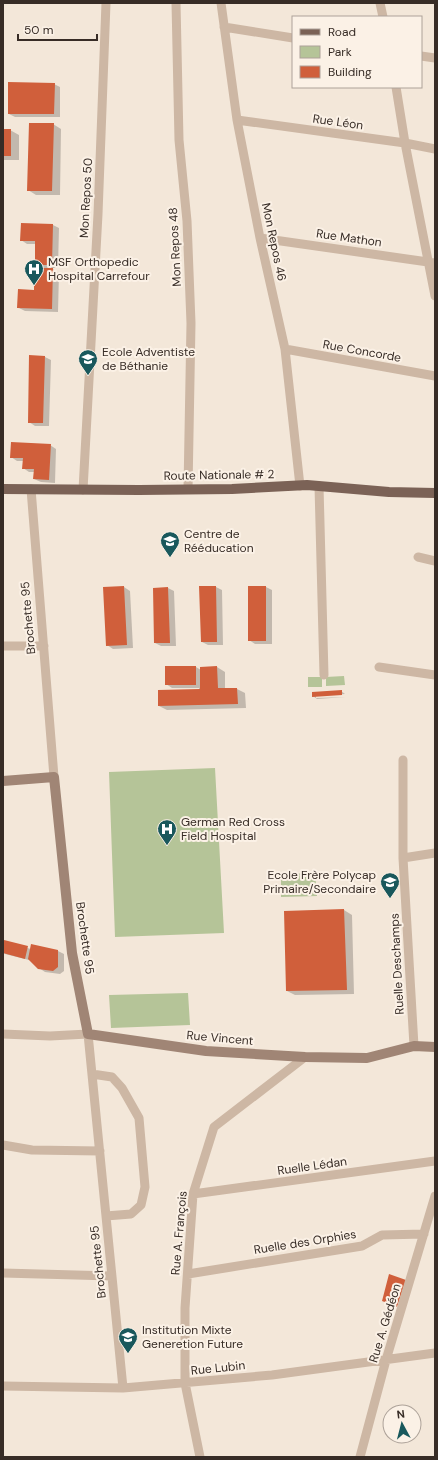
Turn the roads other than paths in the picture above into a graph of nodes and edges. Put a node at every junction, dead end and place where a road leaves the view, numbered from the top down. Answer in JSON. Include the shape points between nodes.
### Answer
{"nodes":[{"id":1,"x":106,"y":3,"type":"edge"},
{"id":2,"x":176,"y":3,"type":"edge"},
{"id":3,"x":221,"y":3,"type":"edge"},
{"id":4,"x":380,"y":3,"type":"edge"},
{"id":5,"x":383,"y":16,"type":"edge"},
{"id":6,"x":224,"y":27,"type":"junction"},
{"id":7,"x":292,"y":38,"type":"edge"},
{"id":8,"x":422,"y":56,"type":"edge"},
{"id":9,"x":435,"y":58,"type":"edge"},
{"id":10,"x":396,"y":88,"type":"edge"},
{"id":11,"x":237,"y":120,"type":"junction"},
{"id":12,"x":405,"y":144,"type":"junction"},
{"id":13,"x":435,"y":149,"type":"edge"},
{"id":14,"x":260,"y":238,"type":"junction"},
{"id":15,"x":432,"y":262,"type":"edge"},
{"id":16,"x":435,"y":296,"type":"edge"},
{"id":17,"x":285,"y":350,"type":"junction"},
{"id":18,"x":435,"y":376,"type":"edge"},
{"id":19,"x":300,"y":486,"type":"junction"},
{"id":20,"x":319,"y":486,"type":"junction"},
{"id":21,"x":3,"y":489,"type":"edge"},
{"id":22,"x":31,"y":489,"type":"junction"},
{"id":23,"x":188,"y":489,"type":"junction"},
{"id":24,"x":83,"y":490,"type":"junction"},
{"id":25,"x":435,"y":493,"type":"edge"},
{"id":26,"x":418,"y":558,"type":"dead end"},
{"id":27,"x":435,"y":561,"type":"edge"},
{"id":28,"x":3,"y":646,"type":"edge"},
{"id":29,"x":44,"y":646,"type":"junction"},
{"id":30,"x":379,"y":667,"type":"dead end"},
{"id":31,"x":324,"y":675,"type":"dead end"},
{"id":32,"x":435,"y":675,"type":"edge"},
{"id":33,"x":403,"y":760,"type":"dead end"},
{"id":34,"x":54,"y":777,"type":"junction"},
{"id":35,"x":3,"y":781,"type":"edge"},
{"id":36,"x":435,"y":853,"type":"edge"},
{"id":37,"x":403,"y":858,"type":"junction"},
{"id":38,"x":3,"y":1034,"type":"edge"},
{"id":39,"x":88,"y":1034,"type":"junction"},
{"id":40,"x":414,"y":1046,"type":"junction"},
{"id":41,"x":435,"y":1047,"type":"edge"},
{"id":42,"x":305,"y":1057,"type":"junction"},
{"id":43,"x":92,"y":1074,"type":"junction"},
{"id":44,"x":3,"y":1146,"type":"edge"},
{"id":45,"x":100,"y":1151,"type":"junction"},
{"id":46,"x":435,"y":1161,"type":"edge"},
{"id":47,"x":193,"y":1194,"type":"junction"},
{"id":48,"x":435,"y":1196,"type":"edge"},
{"id":49,"x":106,"y":1216,"type":"junction"},
{"id":50,"x":424,"y":1234,"type":"junction"},
{"id":51,"x":3,"y":1272,"type":"edge"},
{"id":52,"x":188,"y":1274,"type":"junction"},
{"id":53,"x":112,"y":1276,"type":"junction"},
{"id":54,"x":435,"y":1353,"type":"edge"},
{"id":55,"x":386,"y":1360,"type":"junction"},
{"id":56,"x":185,"y":1383,"type":"junction"},
{"id":57,"x":3,"y":1386,"type":"edge"},
{"id":58,"x":123,"y":1388,"type":"junction"},
{"id":59,"x":200,"y":1457,"type":"edge"},
{"id":60,"x":360,"y":1457,"type":"edge"}],
"edges":[{"from":1,"to":24,"type":"street","name":"Mon Repos 50"},
{"from":2,"to":23,"type":"street","name":"Mon Repos 48","via":[[179,140],[187,221],[191,323]]},
{"from":3,"to":6,"type":"street","name":"Mon Repos 46"},
{"from":4,"to":5,"type":"street"},
{"from":6,"to":7,"type":"street"},
{"from":6,"to":11,"type":"street","name":"Mon Repos 46"},
{"from":8,"to":9,"type":"street"},
{"from":10,"to":12,"type":"street"},
{"from":11,"to":12,"type":"street","name":"Rue Léon"},
{"from":11,"to":14,"type":"street","name":"Mon Repos 46"},
{"from":12,"to":13,"type":"street","name":"Rue Léon"},
{"from":12,"to":15,"type":"street"},
{"from":14,"to":15,"type":"street","name":"Rue Mathon"},
{"from":14,"to":17,"type":"street","name":"Mon Repos 46"},
{"from":15,"to":16,"type":"street"},
{"from":17,"to":18,"type":"street","name":"Rue Concorde"},
{"from":17,"to":19,"type":"street","name":"Mon Repos 46"},
{"from":19,"to":20,"type":"main road","name":"Route Nationale # 2"},
{"from":19,"to":23,"type":"main road","name":"Route Nationale # 2"},
{"from":20,"to":25,"type":"main road","name":"Route Nationale # 2"},
{"from":20,"to":31,"type":"street"},
{"from":21,"to":22,"type":"main road","name":"Route Nationale # 2"},
{"from":22,"to":24,"type":"main road","name":"Route Nationale # 2"},
{"from":22,"to":29,"type":"street","name":"Brochette 95"},
{"from":23,"to":24,"type":"main road","name":"Route Nationale # 2"},
{"from":26,"to":27,"type":"street"},
{"from":28,"to":29,"type":"street"},
{"from":29,"to":34,"type":"street","name":"Brochette 95"},
{"from":30,"to":32,"type":"street"},
{"from":33,"to":37,"type":"street","name":"Ruelle Deschamps"},
{"from":34,"to":35,"type":"street"},
{"from":34,"to":39,"type":"street","name":"Brochette 95","via":[[72,953]]},
{"from":36,"to":37,"type":"street"},
{"from":37,"to":40,"type":"street","name":"Ruelle Deschamps"},
{"from":38,"to":39,"type":"street","name":"Rue Vincent"},
{"from":39,"to":42,"type":"street","name":"Rue Vincent","via":[[206,1051]]},
{"from":39,"to":43,"type":"street","name":"Brochette 95"},
{"from":40,"to":41,"type":"street","name":"Rue Vincent"},
{"from":40,"to":42,"type":"street","name":"Rue Vincent","via":[[367,1058]]},
{"from":42,"to":47,"type":"street","name":"Rue A. François","via":[[214,1127]]},
{"from":43,"to":45,"type":"street","name":"Brochette 95"},
{"from":43,"to":49,"type":"street","via":[[112,1078],[122,1088],[139,1118],[145,1187],[141,1205],[130,1214]]},
{"from":44,"to":45,"type":"street","via":[[32,1150]]},
{"from":45,"to":49,"type":"street","name":"Brochette 95"},
{"from":46,"to":47,"type":"street","name":"Ruelle Lédan"},
{"from":47,"to":52,"type":"street","name":"Rue A. François"},
{"from":48,"to":50,"type":"street","name":"Rue A. Gédéon"},
{"from":49,"to":53,"type":"street","name":"Brochette 95"},
{"from":50,"to":52,"type":"street","name":"Ruelle des Orphies","via":[[382,1234],[362,1246]]},
{"from":50,"to":55,"type":"street","name":"Rue A. Gédéon"},
{"from":51,"to":53,"type":"street"},
{"from":52,"to":56,"type":"street","name":"Rue A. François","via":[[185,1308]]},
{"from":53,"to":58,"type":"street","name":"Brochette 95"},
{"from":54,"to":55,"type":"street","name":"Rue Lubin"},
{"from":55,"to":56,"type":"street","name":"Rue Lubin"},
{"from":55,"to":60,"type":"street","name":"Rue A. Gédéon"},
{"from":56,"to":58,"type":"street","name":"Rue Lubin"},
{"from":56,"to":59,"type":"street","name":"Rue A. François"},
{"from":57,"to":58,"type":"street","name":"Rue Lubin"}]}
